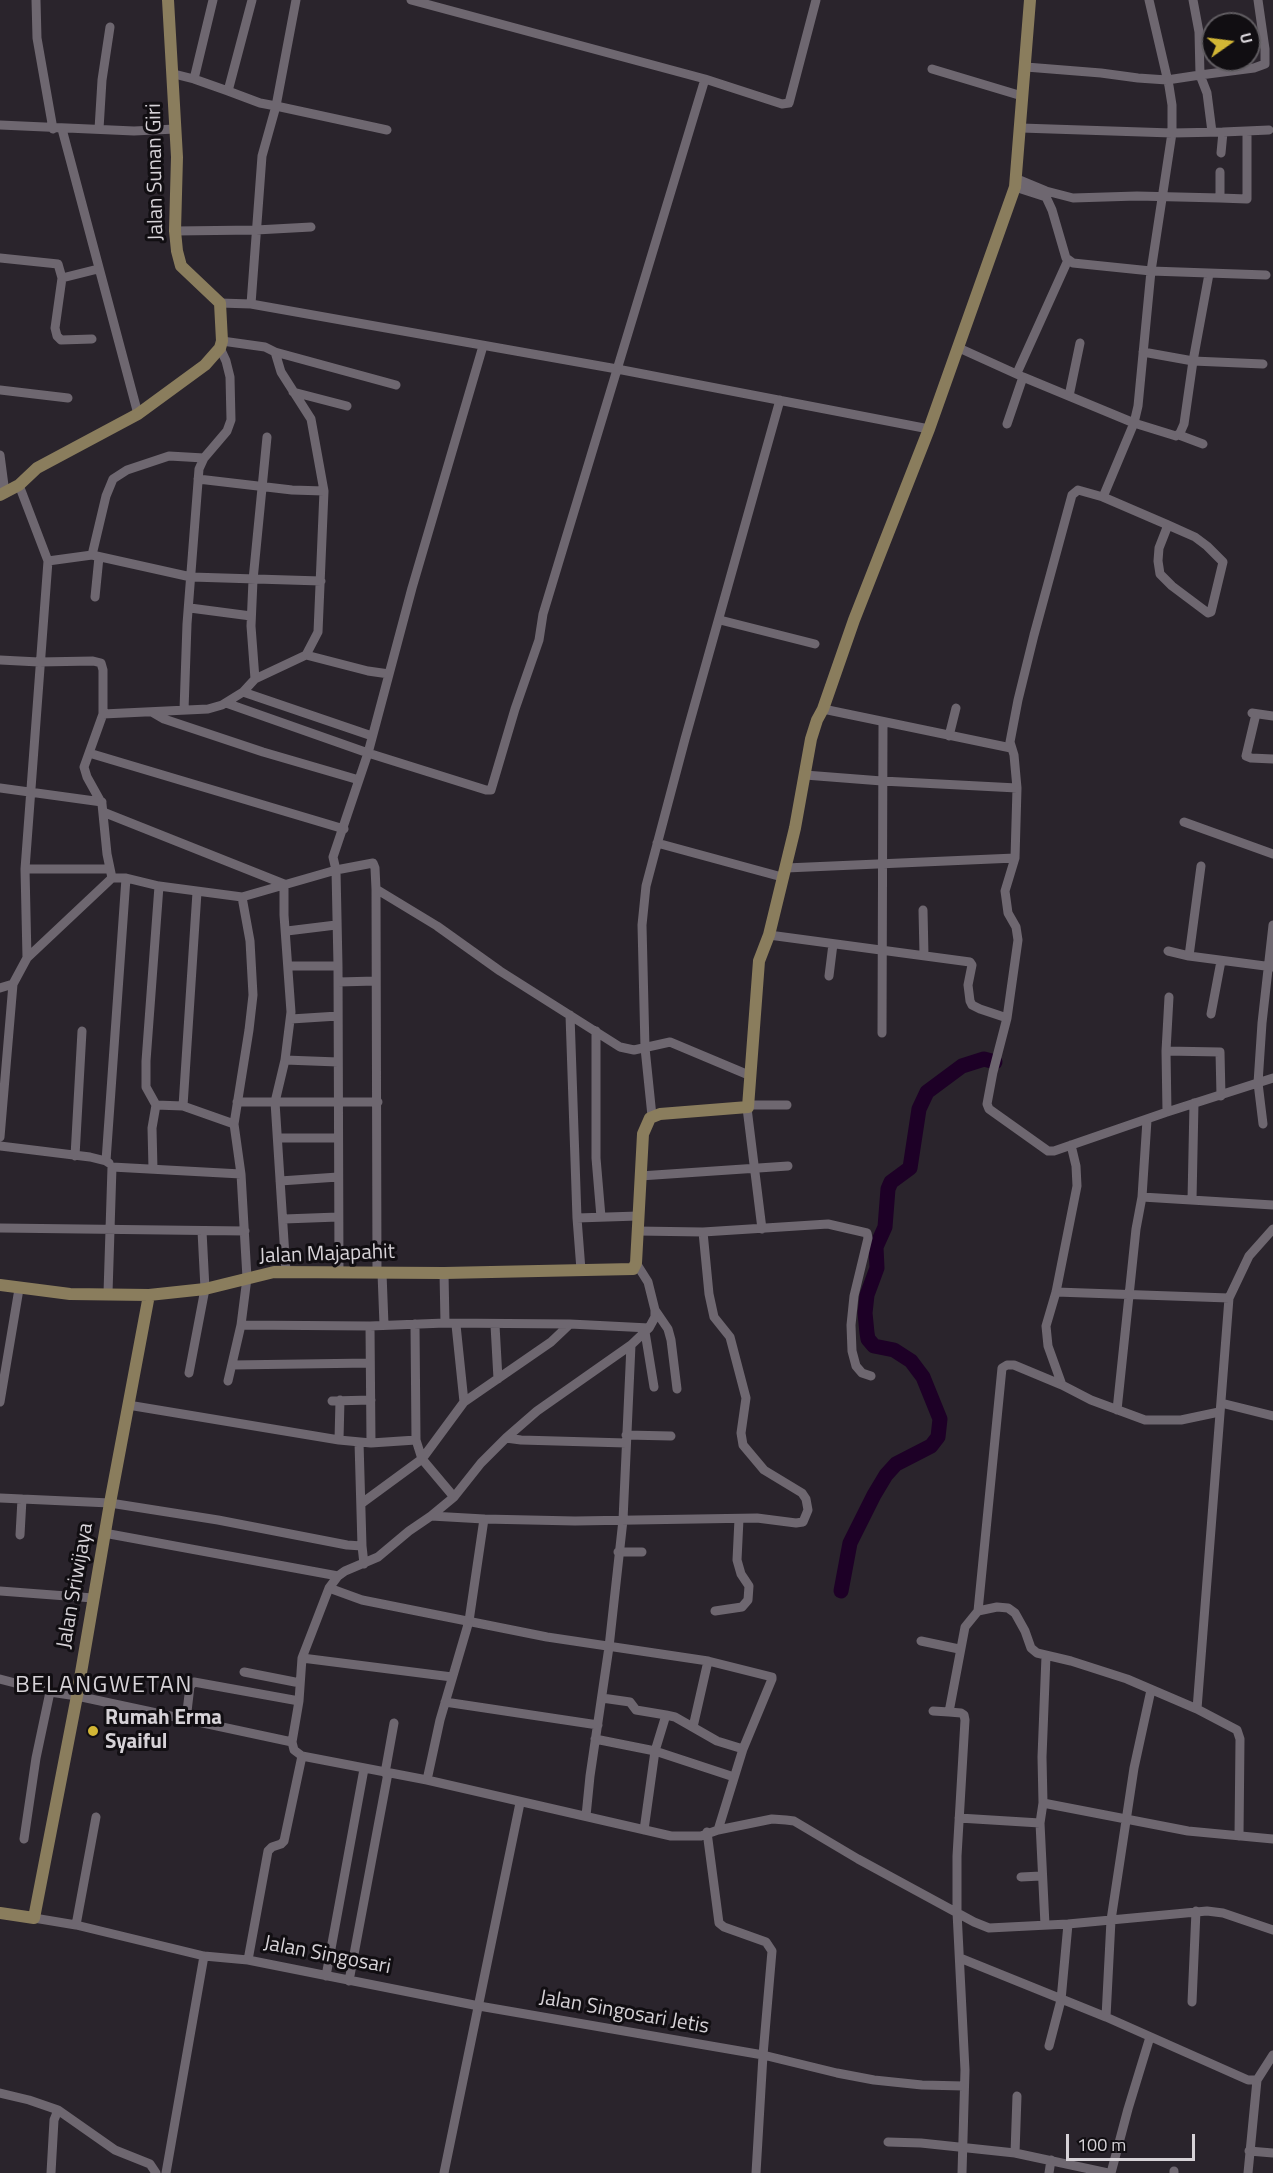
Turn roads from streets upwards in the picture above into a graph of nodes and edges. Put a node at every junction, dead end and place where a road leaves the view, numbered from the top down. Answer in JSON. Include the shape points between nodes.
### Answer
{"nodes":[{"id":1,"x":36,"y":0,"type":"edge"},
{"id":2,"x":168,"y":0,"type":"edge"},
{"id":3,"x":213,"y":0,"type":"edge"},
{"id":4,"x":252,"y":0,"type":"edge"},
{"id":5,"x":296,"y":0,"type":"edge"},
{"id":6,"x":411,"y":0,"type":"edge"},
{"id":7,"x":816,"y":0,"type":"edge"},
{"id":8,"x":1030,"y":0,"type":"edge"},
{"id":9,"x":1149,"y":0,"type":"edge"},
{"id":10,"x":1193,"y":0,"type":"edge"},
{"id":11,"x":1258,"y":0,"type":"edge"},
{"id":12,"x":439,"y":4,"type":"edge"},
{"id":13,"x":110,"y":27,"type":"dead end"},
{"id":14,"x":1026,"y":67,"type":"junction"},
{"id":15,"x":932,"y":69,"type":"dead end"},
{"id":16,"x":174,"y":74,"type":"junction"},
{"id":17,"x":1200,"y":75,"type":"junction"},
{"id":18,"x":194,"y":79,"type":"junction"},
{"id":19,"x":705,"y":79,"type":"junction"},
{"id":20,"x":1167,"y":80,"type":"junction"},
{"id":21,"x":228,"y":91,"type":"junction"},
{"id":22,"x":1022,"y":96,"type":"junction"},
{"id":23,"x":276,"y":106,"type":"junction"},
{"id":24,"x":0,"y":125,"type":"edge"},
{"id":25,"x":1021,"y":128,"type":"junction"},
{"id":26,"x":57,"y":129,"type":"junction"},
{"id":27,"x":99,"y":129,"type":"junction"},
{"id":28,"x":175,"y":129,"type":"junction"},
{"id":29,"x":387,"y":130,"type":"dead end"},
{"id":30,"x":1269,"y":130,"type":"dead end"},
{"id":31,"x":1212,"y":132,"type":"junction"},
{"id":32,"x":1223,"y":132,"type":"junction"},
{"id":33,"x":1247,"y":132,"type":"junction"},
{"id":34,"x":1172,"y":133,"type":"junction"},
{"id":35,"x":1221,"y":153,"type":"dead end"},
{"id":36,"x":1220,"y":172,"type":"dead end"},
{"id":37,"x":1016,"y":183,"type":"junction"},
{"id":38,"x":1163,"y":196,"type":"junction"},
{"id":39,"x":1220,"y":198,"type":"junction"},
{"id":40,"x":311,"y":227,"type":"dead end"},
{"id":41,"x":256,"y":230,"type":"junction"},
{"id":42,"x":175,"y":231,"type":"junction"},
{"id":43,"x":0,"y":258,"type":"edge"},
{"id":44,"x":1068,"y":260,"type":"junction"},
{"id":45,"x":98,"y":268,"type":"junction"},
{"id":46,"x":1151,"y":271,"type":"junction"},
{"id":47,"x":1209,"y":274,"type":"junction"},
{"id":48,"x":1266,"y":275,"type":"dead end"},
{"id":49,"x":62,"y":278,"type":"junction"},
{"id":50,"x":220,"y":303,"type":"junction"},
{"id":51,"x":251,"y":304,"type":"junction"},
{"id":52,"x":92,"y":339,"type":"dead end"},
{"id":53,"x":1080,"y":343,"type":"dead end"},
{"id":54,"x":221,"y":344,"type":"junction"},
{"id":55,"x":483,"y":346,"type":"junction"},
{"id":56,"x":959,"y":348,"type":"junction"},
{"id":57,"x":275,"y":352,"type":"junction"},
{"id":58,"x":1143,"y":352,"type":"junction"},
{"id":59,"x":1192,"y":361,"type":"junction"},
{"id":60,"x":1263,"y":364,"type":"dead end"},
{"id":61,"x":616,"y":369,"type":"junction"},
{"id":62,"x":1020,"y":375,"type":"junction"},
{"id":63,"x":396,"y":385,"type":"dead end"},
{"id":64,"x":0,"y":390,"type":"edge"},
{"id":65,"x":293,"y":392,"type":"junction"},
{"id":66,"x":1070,"y":396,"type":"junction"},
{"id":67,"x":68,"y":398,"type":"dead end"},
{"id":68,"x":780,"y":400,"type":"junction"},
{"id":69,"x":347,"y":406,"type":"dead end"},
{"id":70,"x":138,"y":414,"type":"junction"},
{"id":71,"x":1134,"y":423,"type":"junction"},
{"id":72,"x":1007,"y":424,"type":"dead end"},
{"id":73,"x":928,"y":429,"type":"junction"},
{"id":74,"x":1179,"y":435,"type":"junction"},
{"id":75,"x":267,"y":437,"type":"dead end"},
{"id":76,"x":1203,"y":444,"type":"dead end"},
{"id":77,"x":0,"y":455,"type":"edge"},
{"id":78,"x":204,"y":458,"type":"junction"},
{"id":79,"x":198,"y":479,"type":"junction"},
{"id":80,"x":19,"y":485,"type":"junction"},
{"id":81,"x":261,"y":487,"type":"junction"},
{"id":82,"x":324,"y":491,"type":"junction"},
{"id":83,"x":3,"y":494,"type":"edge"},
{"id":84,"x":1103,"y":497,"type":"junction"},
{"id":85,"x":1168,"y":525,"type":"junction"},
{"id":86,"x":96,"y":556,"type":"junction"},
{"id":87,"x":48,"y":561,"type":"junction"},
{"id":88,"x":191,"y":577,"type":"junction"},
{"id":89,"x":253,"y":580,"type":"junction"},
{"id":90,"x":321,"y":581,"type":"junction"},
{"id":91,"x":95,"y":597,"type":"dead end"},
{"id":92,"x":190,"y":608,"type":"junction"},
{"id":93,"x":251,"y":616,"type":"junction"},
{"id":94,"x":720,"y":620,"type":"junction"},
{"id":95,"x":815,"y":644,"type":"dead end"},
{"id":96,"x":306,"y":655,"type":"junction"},
{"id":97,"x":0,"y":660,"type":"edge"},
{"id":98,"x":39,"y":662,"type":"junction"},
{"id":99,"x":389,"y":674,"type":"junction"},
{"id":100,"x":255,"y":679,"type":"junction"},
{"id":101,"x":243,"y":692,"type":"junction"},
{"id":102,"x":226,"y":703,"type":"junction"},
{"id":103,"x":956,"y":708,"type":"dead end"},
{"id":104,"x":184,"y":710,"type":"junction"},
{"id":105,"x":824,"y":710,"type":"junction"},
{"id":106,"x":152,"y":712,"type":"junction"},
{"id":107,"x":103,"y":714,"type":"junction"},
{"id":108,"x":1273,"y":716,"type":"edge"},
{"id":109,"x":883,"y":723,"type":"junction"},
{"id":110,"x":372,"y":736,"type":"junction"},
{"id":111,"x":949,"y":736,"type":"junction"},
{"id":112,"x":1011,"y":748,"type":"junction"},
{"id":113,"x":89,"y":753,"type":"junction"},
{"id":114,"x":368,"y":753,"type":"junction"},
{"id":115,"x":1273,"y":759,"type":"edge"},
{"id":116,"x":805,"y":775,"type":"junction"},
{"id":117,"x":359,"y":780,"type":"junction"},
{"id":118,"x":882,"y":782,"type":"junction"},
{"id":119,"x":0,"y":788,"type":"edge"},
{"id":120,"x":1017,"y":788,"type":"junction"},
{"id":121,"x":31,"y":793,"type":"junction"},
{"id":122,"x":102,"y":807,"type":"junction"},
{"id":123,"x":1184,"y":822,"type":"dead end"},
{"id":124,"x":344,"y":829,"type":"junction"},
{"id":125,"x":657,"y":843,"type":"junction"},
{"id":126,"x":1273,"y":854,"type":"edge"},
{"id":127,"x":1015,"y":858,"type":"junction"},
{"id":128,"x":882,"y":864,"type":"junction"},
{"id":129,"x":1202,"y":866,"type":"dead end"},
{"id":130,"x":25,"y":869,"type":"junction"},
{"id":131,"x":336,"y":870,"type":"junction"},
{"id":132,"x":784,"y":872,"type":"junction"},
{"id":133,"x":111,"y":873,"type":"junction"},
{"id":134,"x":126,"y":878,"type":"junction"},
{"id":135,"x":284,"y":884,"type":"junction"},
{"id":136,"x":159,"y":886,"type":"junction"},
{"id":137,"x":376,"y":889,"type":"junction"},
{"id":138,"x":197,"y":892,"type":"junction"},
{"id":139,"x":242,"y":897,"type":"junction"},
{"id":140,"x":923,"y":910,"type":"dead end"},
{"id":141,"x":336,"y":925,"type":"junction"},
{"id":142,"x":1273,"y":925,"type":"edge"},
{"id":143,"x":287,"y":931,"type":"junction"},
{"id":144,"x":768,"y":935,"type":"junction"},
{"id":145,"x":833,"y":944,"type":"junction"},
{"id":146,"x":883,"y":949,"type":"junction"},
{"id":147,"x":1168,"y":951,"type":"dead end"},
{"id":148,"x":924,"y":954,"type":"junction"},
{"id":149,"x":1189,"y":956,"type":"junction"},
{"id":150,"x":27,"y":958,"type":"junction"},
{"id":151,"x":1221,"y":961,"type":"junction"},
{"id":152,"x":290,"y":966,"type":"junction"},
{"id":153,"x":338,"y":966,"type":"junction"},
{"id":154,"x":1271,"y":967,"type":"edge"},
{"id":155,"x":829,"y":976,"type":"dead end"},
{"id":156,"x":376,"y":981,"type":"junction"},
{"id":157,"x":338,"y":982,"type":"junction"},
{"id":158,"x":13,"y":984,"type":"junction"},
{"id":159,"x":0,"y":988,"type":"edge"},
{"id":160,"x":1169,"y":997,"type":"dead end"},
{"id":161,"x":1211,"y":1014,"type":"dead end"},
{"id":162,"x":570,"y":1015,"type":"junction"},
{"id":163,"x":338,"y":1016,"type":"junction"},
{"id":164,"x":291,"y":1018,"type":"junction"},
{"id":165,"x":1007,"y":1018,"type":"junction"},
{"id":166,"x":82,"y":1031,"type":"dead end"},
{"id":167,"x":596,"y":1031,"type":"junction"},
{"id":168,"x":882,"y":1033,"type":"dead end"},
{"id":169,"x":645,"y":1048,"type":"junction"},
{"id":170,"x":1166,"y":1051,"type":"junction"},
{"id":171,"x":285,"y":1060,"type":"junction"},
{"id":172,"x":338,"y":1062,"type":"junction"},
{"id":173,"x":751,"y":1076,"type":"junction"},
{"id":174,"x":1273,"y":1078,"type":"edge"},
{"id":175,"x":1258,"y":1083,"type":"junction"},
{"id":176,"x":1221,"y":1096,"type":"junction"},
{"id":177,"x":338,"y":1101,"type":"junction"},
{"id":178,"x":237,"y":1102,"type":"junction"},
{"id":179,"x":275,"y":1102,"type":"junction"},
{"id":180,"x":378,"y":1102,"type":"junction"},
{"id":181,"x":1194,"y":1103,"type":"junction"},
{"id":182,"x":156,"y":1105,"type":"junction"},
{"id":183,"x":787,"y":1105,"type":"dead end"},
{"id":184,"x":183,"y":1106,"type":"junction"},
{"id":185,"x":748,"y":1106,"type":"junction"},
{"id":186,"x":1167,"y":1112,"type":"junction"},
{"id":187,"x":652,"y":1116,"type":"junction"},
{"id":188,"x":1147,"y":1120,"type":"junction"},
{"id":189,"x":1263,"y":1124,"type":"dead end"},
{"id":190,"x":234,"y":1125,"type":"junction"},
{"id":191,"x":0,"y":1137,"type":"edge"},
{"id":192,"x":278,"y":1138,"type":"junction"},
{"id":193,"x":338,"y":1138,"type":"junction"},
{"id":194,"x":1071,"y":1145,"type":"junction"},
{"id":195,"x":0,"y":1146,"type":"edge"},
{"id":196,"x":75,"y":1156,"type":"junction"},
{"id":197,"x":109,"y":1164,"type":"junction"},
{"id":198,"x":788,"y":1167,"type":"dead end"},
{"id":199,"x":153,"y":1169,"type":"junction"},
{"id":200,"x":755,"y":1169,"type":"junction"},
{"id":201,"x":241,"y":1174,"type":"junction"},
{"id":202,"x":640,"y":1176,"type":"junction"},
{"id":203,"x":338,"y":1177,"type":"junction"},
{"id":204,"x":280,"y":1180,"type":"junction"},
{"id":205,"x":1142,"y":1197,"type":"junction"},
{"id":206,"x":1192,"y":1200,"type":"junction"},
{"id":207,"x":1273,"y":1205,"type":"edge"},
{"id":208,"x":638,"y":1216,"type":"junction"},
{"id":209,"x":338,"y":1217,"type":"junction"},
{"id":210,"x":601,"y":1217,"type":"junction"},
{"id":211,"x":577,"y":1218,"type":"junction"},
{"id":212,"x":284,"y":1219,"type":"junction"},
{"id":213,"x":0,"y":1228,"type":"edge"},
{"id":214,"x":762,"y":1229,"type":"junction"},
{"id":215,"x":1273,"y":1229,"type":"edge"},
{"id":216,"x":110,"y":1231,"type":"junction"},
{"id":217,"x":202,"y":1231,"type":"junction"},
{"id":218,"x":245,"y":1231,"type":"junction"},
{"id":219,"x":637,"y":1231,"type":"junction"},
{"id":220,"x":703,"y":1232,"type":"junction"},
{"id":221,"x":636,"y":1263,"type":"junction"},
{"id":222,"x":581,"y":1270,"type":"junction"},
{"id":223,"x":286,"y":1272,"type":"junction"},
{"id":224,"x":339,"y":1272,"type":"junction"},
{"id":225,"x":380,"y":1273,"type":"junction"},
{"id":226,"x":444,"y":1273,"type":"junction"},
{"id":227,"x":247,"y":1278,"type":"junction"},
{"id":228,"x":0,"y":1285,"type":"edge"},
{"id":229,"x":19,"y":1289,"type":"junction"},
{"id":230,"x":205,"y":1289,"type":"junction"},
{"id":231,"x":1056,"y":1292,"type":"junction"},
{"id":232,"x":108,"y":1293,"type":"junction"},
{"id":233,"x":1129,"y":1294,"type":"junction"},
{"id":234,"x":149,"y":1295,"type":"junction"},
{"id":235,"x":1229,"y":1298,"type":"junction"},
{"id":236,"x":655,"y":1310,"type":"junction"},
{"id":237,"x":445,"y":1323,"type":"junction"},
{"id":238,"x":415,"y":1324,"type":"junction"},
{"id":239,"x":570,"y":1324,"type":"junction"},
{"id":240,"x":241,"y":1325,"type":"junction"},
{"id":241,"x":384,"y":1325,"type":"junction"},
{"id":242,"x":456,"y":1325,"type":"junction"},
{"id":243,"x":495,"y":1325,"type":"junction"},
{"id":244,"x":370,"y":1326,"type":"junction"},
{"id":245,"x":647,"y":1330,"type":"junction"},
{"id":246,"x":631,"y":1345,"type":"junction"},
{"id":247,"x":370,"y":1363,"type":"junction"},
{"id":248,"x":232,"y":1365,"type":"junction"},
{"id":249,"x":189,"y":1373,"type":"dead end"},
{"id":250,"x":871,"y":1376,"type":"dead end"},
{"id":251,"x":498,"y":1379,"type":"junction"},
{"id":252,"x":228,"y":1381,"type":"dead end"},
{"id":253,"x":1062,"y":1385,"type":"junction"},
{"id":254,"x":654,"y":1387,"type":"dead end"},
{"id":255,"x":677,"y":1389,"type":"dead end"},
{"id":256,"x":371,"y":1400,"type":"junction"},
{"id":257,"x":0,"y":1402,"type":"edge"},
{"id":258,"x":464,"y":1402,"type":"junction"},
{"id":259,"x":128,"y":1405,"type":"junction"},
{"id":260,"x":1220,"y":1407,"type":"junction"},
{"id":261,"x":1117,"y":1410,"type":"junction"},
{"id":262,"x":1273,"y":1416,"type":"edge"},
{"id":263,"x":671,"y":1436,"type":"dead end"},
{"id":264,"x":506,"y":1438,"type":"junction"},
{"id":265,"x":626,"y":1439,"type":"junction"},
{"id":266,"x":339,"y":1440,"type":"junction"},
{"id":267,"x":416,"y":1440,"type":"junction"},
{"id":268,"x":360,"y":1442,"type":"junction"},
{"id":269,"x":371,"y":1443,"type":"junction"},
{"id":270,"x":422,"y":1459,"type":"junction"},
{"id":271,"x":454,"y":1497,"type":"junction"},
{"id":272,"x":0,"y":1498,"type":"edge"},
{"id":273,"x":22,"y":1499,"type":"junction"},
{"id":274,"x":110,"y":1503,"type":"junction"},
{"id":275,"x":362,"y":1503,"type":"junction"},
{"id":276,"x":431,"y":1516,"type":"junction"},
{"id":277,"x":484,"y":1519,"type":"junction"},
{"id":278,"x":739,"y":1519,"type":"junction"},
{"id":279,"x":623,"y":1520,"type":"junction"},
{"id":280,"x":104,"y":1533,"type":"junction"},
{"id":281,"x":20,"y":1535,"type":"dead end"},
{"id":282,"x":362,"y":1546,"type":"junction"},
{"id":283,"x":618,"y":1552,"type":"junction"},
{"id":284,"x":642,"y":1552,"type":"dead end"},
{"id":285,"x":364,"y":1563,"type":"junction"},
{"id":286,"x":338,"y":1576,"type":"junction"},
{"id":287,"x":329,"y":1588,"type":"junction"},
{"id":288,"x":0,"y":1591,"type":"edge"},
{"id":289,"x":93,"y":1598,"type":"junction"},
{"id":290,"x":715,"y":1611,"type":"dead end"},
{"id":291,"x":978,"y":1611,"type":"junction"},
{"id":292,"x":469,"y":1621,"type":"junction"},
{"id":293,"x":921,"y":1641,"type":"dead end"},
{"id":294,"x":609,"y":1647,"type":"junction"},
{"id":295,"x":959,"y":1649,"type":"junction"},
{"id":296,"x":1046,"y":1656,"type":"junction"},
{"id":297,"x":302,"y":1658,"type":"junction"},
{"id":298,"x":708,"y":1661,"type":"junction"},
{"id":299,"x":244,"y":1672,"type":"dead end"},
{"id":300,"x":452,"y":1677,"type":"junction"},
{"id":301,"x":0,"y":1679,"type":"edge"},
{"id":302,"x":300,"y":1683,"type":"junction"},
{"id":303,"x":1151,"y":1690,"type":"junction"},
{"id":304,"x":50,"y":1692,"type":"junction"},
{"id":305,"x":77,"y":1696,"type":"junction"},
{"id":306,"x":602,"y":1698,"type":"junction"},
{"id":307,"x":299,"y":1701,"type":"junction"},
{"id":308,"x":445,"y":1702,"type":"junction"},
{"id":309,"x":1197,"y":1709,"type":"junction"},
{"id":310,"x":933,"y":1711,"type":"dead end"},
{"id":311,"x":949,"y":1712,"type":"junction"},
{"id":312,"x":666,"y":1715,"type":"junction"},
{"id":313,"x":186,"y":1720,"type":"junction"},
{"id":314,"x":394,"y":1723,"type":"dead end"},
{"id":315,"x":598,"y":1725,"type":"junction"},
{"id":316,"x":693,"y":1727,"type":"junction"},
{"id":317,"x":595,"y":1739,"type":"junction"},
{"id":318,"x":292,"y":1742,"type":"junction"},
{"id":319,"x":743,"y":1749,"type":"junction"},
{"id":320,"x":655,"y":1751,"type":"junction"},
{"id":321,"x":302,"y":1756,"type":"junction"},
{"id":322,"x":364,"y":1768,"type":"junction"},
{"id":323,"x":386,"y":1773,"type":"junction"},
{"id":324,"x":734,"y":1777,"type":"junction"},
{"id":325,"x":427,"y":1780,"type":"junction"},
{"id":326,"x":520,"y":1803,"type":"junction"},
{"id":327,"x":1043,"y":1803,"type":"junction"},
{"id":328,"x":586,"y":1816,"type":"junction"},
{"id":329,"x":96,"y":1817,"type":"dead end"},
{"id":330,"x":959,"y":1818,"type":"junction"},
{"id":331,"x":1126,"y":1820,"type":"junction"},
{"id":332,"x":1040,"y":1822,"type":"junction"},
{"id":333,"x":644,"y":1830,"type":"junction"},
{"id":334,"x":718,"y":1830,"type":"junction"},
{"id":335,"x":707,"y":1832,"type":"junction"},
{"id":336,"x":1239,"y":1836,"type":"junction"},
{"id":337,"x":24,"y":1839,"type":"dead end"},
{"id":338,"x":1273,"y":1839,"type":"edge"},
{"id":339,"x":1041,"y":1876,"type":"junction"},
{"id":340,"x":1021,"y":1877,"type":"dead end"},
{"id":341,"x":1196,"y":1911,"type":"junction"},
{"id":342,"x":957,"y":1912,"type":"junction"},
{"id":343,"x":0,"y":1913,"type":"edge"},
{"id":344,"x":34,"y":1918,"type":"junction"},
{"id":345,"x":1111,"y":1920,"type":"junction"},
{"id":346,"x":1068,"y":1924,"type":"junction"},
{"id":347,"x":76,"y":1925,"type":"junction"},
{"id":348,"x":1045,"y":1925,"type":"junction"},
{"id":349,"x":1273,"y":1930,"type":"edge"},
{"id":350,"x":204,"y":1956,"type":"junction"},
{"id":351,"x":960,"y":1958,"type":"junction"},
{"id":352,"x":248,"y":1960,"type":"junction"},
{"id":353,"x":326,"y":1977,"type":"junction"},
{"id":354,"x":350,"y":1981,"type":"junction"},
{"id":355,"x":1061,"y":2000,"type":"junction"},
{"id":356,"x":1192,"y":2002,"type":"dead end"},
{"id":357,"x":479,"y":2006,"type":"junction"},
{"id":358,"x":1106,"y":2017,"type":"junction"},
{"id":359,"x":1150,"y":2037,"type":"junction"},
{"id":360,"x":1049,"y":2046,"type":"dead end"},
{"id":361,"x":763,"y":2055,"type":"junction"},
{"id":362,"x":1273,"y":2055,"type":"edge"},
{"id":363,"x":1257,"y":2080,"type":"junction"},
{"id":364,"x":964,"y":2086,"type":"junction"},
{"id":365,"x":0,"y":2093,"type":"edge"},
{"id":366,"x":1017,"y":2096,"type":"dead end"},
{"id":367,"x":58,"y":2110,"type":"junction"},
{"id":368,"x":888,"y":2142,"type":"dead end"},
{"id":369,"x":964,"y":2149,"type":"junction"},
{"id":370,"x":1249,"y":2151,"type":"junction"},
{"id":371,"x":1016,"y":2153,"type":"junction"},
{"id":372,"x":1273,"y":2153,"type":"edge"},
{"id":373,"x":1051,"y":2160,"type":"junction"},
{"id":374,"x":51,"y":2173,"type":"edge"},
{"id":375,"x":156,"y":2173,"type":"edge"},
{"id":376,"x":166,"y":2173,"type":"edge"},
{"id":377,"x":444,"y":2173,"type":"edge"},
{"id":378,"x":756,"y":2173,"type":"edge"},
{"id":379,"x":962,"y":2173,"type":"edge"},
{"id":380,"x":1048,"y":2173,"type":"edge"},
{"id":381,"x":1109,"y":2173,"type":"edge"},
{"id":382,"x":1248,"y":2173,"type":"edge"}],
"edges":[{"from":1,"to":26,"type":"street","via":[[37,38]]},
{"from":2,"to":16,"type":"street","name":"Jalan Sunan Giri"},
{"from":3,"to":18,"type":"street"},
{"from":4,"to":21,"type":"street"},
{"from":5,"to":23,"type":"street"},
{"from":6,"to":12,"type":"street"},
{"from":7,"to":19,"type":"street","via":[[789,103]]},
{"from":8,"to":14,"type":"street"},
{"from":9,"to":20,"type":"street"},
{"from":10,"to":17,"type":"street"},
{"from":11,"to":17,"type":"street","via":[[1264,64]]},
{"from":12,"to":19,"type":"street"},
{"from":13,"to":27,"type":"street"},
{"from":14,"to":20,"type":"street"},
{"from":14,"to":22,"type":"street"},
{"from":15,"to":22,"type":"street"},
{"from":16,"to":18,"type":"street"},
{"from":16,"to":28,"type":"street","name":"Jalan Sunan Giri"},
{"from":17,"to":20,"type":"street"},
{"from":17,"to":31,"type":"street","via":[[1207,93]]},
{"from":18,"to":21,"type":"street"},
{"from":19,"to":61,"type":"street"},
{"from":20,"to":34,"type":"street"},
{"from":21,"to":23,"type":"street"},
{"from":22,"to":25,"type":"street"},
{"from":23,"to":29,"type":"street"},
{"from":23,"to":41,"type":"street","via":[[262,156]]},
{"from":24,"to":26,"type":"street"},
{"from":25,"to":34,"type":"street"},
{"from":25,"to":37,"type":"street"},
{"from":26,"to":27,"type":"street"},
{"from":26,"to":45,"type":"street"},
{"from":27,"to":28,"type":"street"},
{"from":28,"to":42,"type":"street","name":"Jalan Sunan Giri"},
{"from":30,"to":33,"type":"street"},
{"from":31,"to":32,"type":"street"},
{"from":31,"to":34,"type":"street"},
{"from":32,"to":33,"type":"street"},
{"from":32,"to":35,"type":"street"},
{"from":33,"to":39,"type":"street","via":[[1247,199]]},
{"from":34,"to":38,"type":"street"},
{"from":36,"to":39,"type":"street"},
{"from":37,"to":38,"type":"street","via":[[1073,198]]},
{"from":37,"to":44,"type":"street","via":[[1046,197]]},
{"from":37,"to":56,"type":"street"},
{"from":38,"to":39,"type":"street"},
{"from":38,"to":46,"type":"street"},
{"from":40,"to":41,"type":"street"},
{"from":41,"to":42,"type":"street"},
{"from":41,"to":51,"type":"street"},
{"from":42,"to":50,"type":"street","name":"Jalan Sunan Giri","via":[[181,266]]},
{"from":43,"to":49,"type":"street","via":[[58,264]]},
{"from":44,"to":46,"type":"street"},
{"from":44,"to":62,"type":"street"},
{"from":45,"to":49,"type":"street"},
{"from":45,"to":70,"type":"street"},
{"from":46,"to":47,"type":"street"},
{"from":46,"to":58,"type":"street"},
{"from":47,"to":48,"type":"street"},
{"from":47,"to":59,"type":"street"},
{"from":49,"to":52,"type":"street","via":[[57,336],[61,340]]},
{"from":50,"to":51,"type":"street"},
{"from":50,"to":54,"type":"street"},
{"from":51,"to":55,"type":"street"},
{"from":53,"to":66,"type":"street"},
{"from":54,"to":57,"type":"street","via":[[265,347]]},
{"from":54,"to":70,"type":"street","via":[[206,365]]},
{"from":54,"to":78,"type":"street","via":[[230,377],[231,420],[227,431]]},
{"from":55,"to":61,"type":"street"},
{"from":55,"to":99,"type":"street"},
{"from":56,"to":62,"type":"street"},
{"from":56,"to":73,"type":"street"},
{"from":57,"to":63,"type":"street"},
{"from":57,"to":65,"type":"street"},
{"from":58,"to":59,"type":"street"},
{"from":58,"to":71,"type":"street"},
{"from":59,"to":60,"type":"street"},
{"from":59,"to":74,"type":"street","via":[[1184,424]]},
{"from":61,"to":68,"type":"street"},
{"from":61,"to":114,"type":"street","via":[[543,614],[539,640],[491,790]]},
{"from":62,"to":66,"type":"street"},
{"from":62,"to":72,"type":"street"},
{"from":64,"to":67,"type":"street"},
{"from":65,"to":69,"type":"street"},
{"from":65,"to":82,"type":"street","via":[[310,419]]},
{"from":66,"to":71,"type":"street"},
{"from":68,"to":73,"type":"street"},
{"from":68,"to":94,"type":"street"},
{"from":70,"to":80,"type":"street","via":[[37,468]]},
{"from":71,"to":74,"type":"street"},
{"from":71,"to":84,"type":"street"},
{"from":73,"to":105,"type":"street","via":[[854,620]]},
{"from":74,"to":76,"type":"street"},
{"from":75,"to":81,"type":"street"},
{"from":77,"to":83,"type":"street"},
{"from":78,"to":79,"type":"street"},
{"from":78,"to":86,"type":"street","via":[[169,456],[127,470],[113,479],[106,496]]},
{"from":79,"to":81,"type":"street"},
{"from":79,"to":88,"type":"street"},
{"from":80,"to":83,"type":"street"},
{"from":80,"to":87,"type":"street"},
{"from":81,"to":82,"type":"street"},
{"from":81,"to":89,"type":"street"},
{"from":82,"to":90,"type":"street"},
{"from":84,"to":85,"type":"street"},
{"from":84,"to":112,"type":"street","via":[[1080,490],[1072,495],[1018,700]]},
{"from":85,"to":85,"type":"street","via":[[1195,537],[1221,559],[1223,566],[1209,613],[1160,574],[1159,548]]},
{"from":86,"to":87,"type":"street"},
{"from":86,"to":88,"type":"street"},
{"from":86,"to":91,"type":"street"},
{"from":87,"to":98,"type":"street"},
{"from":88,"to":89,"type":"street"},
{"from":88,"to":92,"type":"street"},
{"from":89,"to":90,"type":"street"},
{"from":89,"to":93,"type":"street"},
{"from":90,"to":96,"type":"street","via":[[318,632]]},
{"from":92,"to":93,"type":"street"},
{"from":92,"to":104,"type":"street"},
{"from":93,"to":100,"type":"street"},
{"from":94,"to":95,"type":"street"},
{"from":94,"to":125,"type":"street"},
{"from":96,"to":99,"type":"street"},
{"from":96,"to":100,"type":"street"},
{"from":97,"to":98,"type":"street"},
{"from":98,"to":107,"type":"street","via":[[101,663]]},
{"from":98,"to":121,"type":"street"},
{"from":99,"to":110,"type":"street"},
{"from":100,"to":101,"type":"street"},
{"from":101,"to":102,"type":"street"},
{"from":101,"to":110,"type":"street"},
{"from":102,"to":104,"type":"street"},
{"from":102,"to":114,"type":"street"},
{"from":103,"to":111,"type":"street"},
{"from":104,"to":106,"type":"street"},
{"from":105,"to":109,"type":"street"},
{"from":105,"to":116,"type":"street","via":[[811,739]]},
{"from":106,"to":107,"type":"street"},
{"from":106,"to":117,"type":"street","via":[[263,752]]},
{"from":107,"to":113,"type":"street"},
{"from":108,"to":115,"type":"street","via":[[1253,714],[1246,756]]},
{"from":109,"to":111,"type":"street"},
{"from":109,"to":118,"type":"street"},
{"from":110,"to":114,"type":"street"},
{"from":111,"to":112,"type":"street"},
{"from":112,"to":120,"type":"street"},
{"from":113,"to":122,"type":"street","via":[[85,773]]},
{"from":113,"to":124,"type":"street"},
{"from":114,"to":117,"type":"street"},
{"from":116,"to":118,"type":"street"},
{"from":116,"to":132,"type":"street"},
{"from":117,"to":124,"type":"street"},
{"from":118,"to":120,"type":"street"},
{"from":118,"to":128,"type":"street"},
{"from":119,"to":121,"type":"street"},
{"from":120,"to":127,"type":"street"},
{"from":121,"to":122,"type":"street"},
{"from":121,"to":130,"type":"street"},
{"from":122,"to":133,"type":"street"},
{"from":122,"to":135,"type":"street"},
{"from":123,"to":126,"type":"street"},
{"from":124,"to":131,"type":"street","via":[[333,857]]},
{"from":125,"to":132,"type":"street"},
{"from":125,"to":169,"type":"street","via":[[646,886],[642,925]]},
{"from":127,"to":128,"type":"street"},
{"from":127,"to":165,"type":"street","via":[[1005,891],[1018,940]]},
{"from":128,"to":132,"type":"street"},
{"from":128,"to":146,"type":"street"},
{"from":129,"to":149,"type":"street"},
{"from":130,"to":133,"type":"street"},
{"from":130,"to":150,"type":"street"},
{"from":131,"to":135,"type":"street"},
{"from":131,"to":137,"type":"street","via":[[373,863]]},
{"from":131,"to":141,"type":"street"},
{"from":132,"to":144,"type":"street"},
{"from":133,"to":134,"type":"street"},
{"from":133,"to":150,"type":"street"},
{"from":134,"to":136,"type":"street"},
{"from":134,"to":197,"type":"street"},
{"from":135,"to":139,"type":"street"},
{"from":135,"to":143,"type":"street"},
{"from":136,"to":138,"type":"street"},
{"from":136,"to":182,"type":"street","via":[[146,1083]]},
{"from":137,"to":156,"type":"street"},
{"from":137,"to":162,"type":"street"},
{"from":138,"to":139,"type":"street"},
{"from":138,"to":184,"type":"street"},
{"from":139,"to":178,"type":"street","via":[[250,941],[253,995]]},
{"from":140,"to":148,"type":"street"},
{"from":141,"to":143,"type":"street"},
{"from":141,"to":153,"type":"street"},
{"from":142,"to":154,"type":"street"},
{"from":143,"to":152,"type":"street"},
{"from":144,"to":145,"type":"street"},
{"from":144,"to":173,"type":"street","via":[[758,969]]},
{"from":145,"to":146,"type":"street"},
{"from":145,"to":155,"type":"street"},
{"from":146,"to":148,"type":"street"},
{"from":146,"to":168,"type":"street"},
{"from":147,"to":149,"type":"street"},
{"from":148,"to":165,"type":"street","via":[[970,962],[968,994],[972,1005]]},
{"from":149,"to":151,"type":"street"},
{"from":150,"to":158,"type":"street"},
{"from":151,"to":154,"type":"street"},
{"from":151,"to":161,"type":"street"},
{"from":152,"to":153,"type":"street"},
{"from":152,"to":164,"type":"street"},
{"from":153,"to":157,"type":"street"},
{"from":154,"to":175,"type":"street"},
{"from":156,"to":157,"type":"street"},
{"from":156,"to":180,"type":"street"},
{"from":157,"to":163,"type":"street"},
{"from":158,"to":159,"type":"street"},
{"from":158,"to":191,"type":"street"},
{"from":160,"to":170,"type":"street"},
{"from":162,"to":167,"type":"street"},
{"from":162,"to":211,"type":"street"},
{"from":163,"to":164,"type":"street"},
{"from":163,"to":172,"type":"street"},
{"from":164,"to":171,"type":"street"},
{"from":165,"to":194,"type":"street","via":[[987,1104],[994,1114],[1048,1150]]},
{"from":166,"to":196,"type":"street"},
{"from":167,"to":169,"type":"street","via":[[620,1047]]},
{"from":167,"to":210,"type":"street","via":[[596,1158]]},
{"from":169,"to":173,"type":"street","via":[[670,1042]]},
{"from":169,"to":187,"type":"street"},
{"from":170,"to":176,"type":"street","via":[[1220,1052]]},
{"from":170,"to":186,"type":"street"},
{"from":171,"to":172,"type":"street"},
{"from":171,"to":179,"type":"street"},
{"from":172,"to":177,"type":"street"},
{"from":173,"to":185,"type":"street"},
{"from":174,"to":175,"type":"street"},
{"from":175,"to":176,"type":"street"},
{"from":175,"to":189,"type":"street"},
{"from":176,"to":181,"type":"street"},
{"from":177,"to":179,"type":"street"},
{"from":177,"to":180,"type":"street"},
{"from":177,"to":193,"type":"street"},
{"from":178,"to":179,"type":"street"},
{"from":178,"to":190,"type":"street"},
{"from":179,"to":192,"type":"street"},
{"from":180,"to":225,"type":"street"},
{"from":181,"to":186,"type":"street"},
{"from":181,"to":206,"type":"street"},
{"from":182,"to":184,"type":"street"},
{"from":182,"to":199,"type":"street"},
{"from":183,"to":185,"type":"street"},
{"from":184,"to":190,"type":"street"},
{"from":185,"to":187,"type":"street"},
{"from":185,"to":200,"type":"street"},
{"from":186,"to":188,"type":"street"},
{"from":187,"to":202,"type":"street","via":[[643,1134]]},
{"from":188,"to":194,"type":"street"},
{"from":188,"to":205,"type":"street"},
{"from":190,"to":201,"type":"street"},
{"from":192,"to":193,"type":"street"},
{"from":192,"to":204,"type":"street"},
{"from":193,"to":203,"type":"street"},
{"from":194,"to":231,"type":"street","via":[[1077,1186]]},
{"from":195,"to":196,"type":"street"},
{"from":196,"to":197,"type":"street"},
{"from":197,"to":199,"type":"street"},
{"from":197,"to":216,"type":"street"},
{"from":198,"to":200,"type":"street"},
{"from":199,"to":201,"type":"street"},
{"from":200,"to":202,"type":"street"},
{"from":200,"to":214,"type":"street"},
{"from":201,"to":218,"type":"street"},
{"from":202,"to":208,"type":"street"},
{"from":203,"to":204,"type":"street"},
{"from":203,"to":209,"type":"street"},
{"from":204,"to":212,"type":"street"},
{"from":205,"to":206,"type":"street"},
{"from":205,"to":233,"type":"street"},
{"from":206,"to":207,"type":"street"},
{"from":208,"to":210,"type":"street"},
{"from":208,"to":219,"type":"street"},
{"from":209,"to":212,"type":"street"},
{"from":209,"to":224,"type":"street"},
{"from":210,"to":211,"type":"street"},
{"from":211,"to":222,"type":"street"},
{"from":212,"to":223,"type":"street"},
{"from":213,"to":216,"type":"street"},
{"from":214,"to":220,"type":"street"},
{"from":214,"to":250,"type":"street","via":[[828,1224],[867,1233],[851,1325],[856,1366]]},
{"from":215,"to":235,"type":"street","via":[[1249,1256]]},
{"from":216,"to":217,"type":"street"},
{"from":216,"to":232,"type":"street"},
{"from":217,"to":218,"type":"street"},
{"from":217,"to":230,"type":"street"},
{"from":218,"to":227,"type":"street"},
{"from":219,"to":220,"type":"street"},
{"from":219,"to":221,"type":"street"},
{"from":220,"to":278,"type":"street","via":[[714,1317],[730,1337],[746,1398],[743,1445],[764,1470],[802,1493],[808,1510],[803,1522],[796,1524]]},
{"from":221,"to":222,"type":"street","name":"Jalan Majapahit","via":[[632,1269]]},
{"from":221,"to":236,"type":"street","via":[[648,1282]]},
{"from":222,"to":226,"type":"street","name":"Jalan Majapahit"},
{"from":223,"to":224,"type":"street","name":"Jalan Majapahit"},
{"from":223,"to":227,"type":"street","name":"Jalan Majapahit"},
{"from":224,"to":225,"type":"street","name":"Jalan Majapahit"},
{"from":225,"to":226,"type":"street","name":"Jalan Majapahit"},
{"from":225,"to":241,"type":"street"},
{"from":226,"to":237,"type":"street"},
{"from":227,"to":230,"type":"street","name":"Jalan Majapahit"},
{"from":227,"to":240,"type":"street"},
{"from":228,"to":229,"type":"street","name":"Jalan Majapahit"},
{"from":229,"to":232,"type":"street","name":"Jalan Majapahit"},
{"from":229,"to":257,"type":"street"},
{"from":230,"to":234,"type":"street","name":"Jalan Majapahit"},
{"from":230,"to":249,"type":"street"},
{"from":231,"to":233,"type":"street"},
{"from":231,"to":253,"type":"street","via":[[1046,1336]]},
{"from":232,"to":234,"type":"street","name":"Jalan Majapahit"},
{"from":233,"to":235,"type":"street"},
{"from":233,"to":261,"type":"street"},
{"from":234,"to":259,"type":"street","name":"Jalan Sriwijaya"},
{"from":235,"to":260,"type":"street"},
{"from":236,"to":245,"type":"street"},
{"from":236,"to":255,"type":"street","via":[[668,1329]]},
{"from":237,"to":238,"type":"street"},
{"from":237,"to":242,"type":"street"},
{"from":238,"to":241,"type":"street"},
{"from":238,"to":267,"type":"street"},
{"from":239,"to":243,"type":"street"},
{"from":239,"to":245,"type":"street"},
{"from":239,"to":251,"type":"street"},
{"from":240,"to":244,"type":"street"},
{"from":240,"to":248,"type":"street"},
{"from":241,"to":244,"type":"street"},
{"from":242,"to":243,"type":"street"},
{"from":242,"to":258,"type":"street"},
{"from":243,"to":251,"type":"street"},
{"from":244,"to":247,"type":"street"},
{"from":245,"to":246,"type":"street"},
{"from":245,"to":254,"type":"street"},
{"from":246,"to":264,"type":"street","via":[[537,1411]]},
{"from":246,"to":265,"type":"street"},
{"from":247,"to":248,"type":"street"},
{"from":247,"to":256,"type":"street"},
{"from":248,"to":252,"type":"street"},
{"from":251,"to":258,"type":"street"},
{"from":253,"to":261,"type":"street"},
{"from":253,"to":291,"type":"street","via":[[1014,1365],[1002,1368]]},
{"from":256,"to":266,"type":"street","via":[[336,1401]]},
{"from":256,"to":269,"type":"street"},
{"from":258,"to":270,"type":"street"},
{"from":259,"to":266,"type":"street"},
{"from":259,"to":274,"type":"street","name":"Jalan Sriwijaya"},
{"from":260,"to":261,"type":"street","via":[[1197,1418],[1156,1422]]},
{"from":260,"to":262,"type":"street"},
{"from":260,"to":309,"type":"street"},
{"from":263,"to":265,"type":"street"},
{"from":264,"to":265,"type":"street"},
{"from":264,"to":271,"type":"street"},
{"from":265,"to":279,"type":"street"},
{"from":266,"to":268,"type":"street"},
{"from":267,"to":269,"type":"street"},
{"from":267,"to":270,"type":"street"},
{"from":268,"to":269,"type":"street"},
{"from":268,"to":275,"type":"street"},
{"from":270,"to":271,"type":"street"},
{"from":270,"to":275,"type":"street"},
{"from":271,"to":276,"type":"street"},
{"from":272,"to":273,"type":"street"},
{"from":273,"to":274,"type":"street"},
{"from":273,"to":281,"type":"street"},
{"from":274,"to":280,"type":"street","name":"Jalan Sriwijaya"},
{"from":274,"to":282,"type":"street"},
{"from":275,"to":282,"type":"street"},
{"from":276,"to":277,"type":"street"},
{"from":276,"to":285,"type":"street","via":[[378,1557]]},
{"from":277,"to":279,"type":"street"},
{"from":277,"to":292,"type":"street"},
{"from":278,"to":279,"type":"street"},
{"from":278,"to":290,"type":"street","via":[[738,1560],[749,1586],[748,1600],[742,1608]]},
{"from":279,"to":283,"type":"street"},
{"from":280,"to":286,"type":"street"},
{"from":280,"to":289,"type":"street","name":"Jalan Sriwijaya"},
{"from":282,"to":285,"type":"street"},
{"from":283,"to":284,"type":"street"},
{"from":283,"to":294,"type":"street"},
{"from":285,"to":286,"type":"street"},
{"from":286,"to":287,"type":"street"},
{"from":287,"to":292,"type":"street","via":[[362,1600]]},
{"from":287,"to":297,"type":"street"},
{"from":288,"to":289,"type":"street"},
{"from":289,"to":305,"type":"street","name":"Jalan Sriwijaya"},
{"from":291,"to":295,"type":"street","via":[[965,1627]]},
{"from":291,"to":296,"type":"street","via":[[997,1607],[1011,1610],[1031,1648]]},
{"from":292,"to":294,"type":"street"},
{"from":292,"to":300,"type":"street"},
{"from":293,"to":295,"type":"street"},
{"from":294,"to":298,"type":"street"},
{"from":294,"to":306,"type":"street"},
{"from":295,"to":311,"type":"street"},
{"from":296,"to":303,"type":"street","via":[[1127,1679]]},
{"from":296,"to":327,"type":"street"},
{"from":297,"to":300,"type":"street"},
{"from":297,"to":302,"type":"street"},
{"from":298,"to":316,"type":"street"},
{"from":298,"to":319,"type":"street","via":[[771,1676]]},
{"from":299,"to":302,"type":"street"},
{"from":300,"to":308,"type":"street"},
{"from":301,"to":304,"type":"street"},
{"from":302,"to":307,"type":"street"},
{"from":303,"to":309,"type":"street"},
{"from":303,"to":331,"type":"street"},
{"from":304,"to":305,"type":"street"},
{"from":304,"to":337,"type":"street"},
{"from":305,"to":313,"type":"street"},
{"from":305,"to":344,"type":"street","name":"Jalan Sriwijaya"},
{"from":306,"to":312,"type":"street","via":[[630,1702],[636,1710]]},
{"from":306,"to":315,"type":"street"},
{"from":307,"to":313,"type":"street","via":[[194,1682],[190,1686]]},
{"from":307,"to":318,"type":"street"},
{"from":308,"to":315,"type":"street"},
{"from":308,"to":325,"type":"street"},
{"from":309,"to":336,"type":"street","via":[[1239,1733]]},
{"from":310,"to":311,"type":"street"},
{"from":311,"to":330,"type":"street","via":[[961,1713],[965,1718]]},
{"from":312,"to":316,"type":"street"},
{"from":312,"to":320,"type":"street"},
{"from":313,"to":318,"type":"street"},
{"from":314,"to":323,"type":"street"},
{"from":315,"to":317,"type":"street"},
{"from":316,"to":319,"type":"street","via":[[717,1741]]},
{"from":317,"to":320,"type":"street"},
{"from":317,"to":328,"type":"street"},
{"from":318,"to":321,"type":"street","via":[[296,1753]]},
{"from":319,"to":324,"type":"street"},
{"from":320,"to":324,"type":"street"},
{"from":320,"to":333,"type":"street"},
{"from":321,"to":322,"type":"street"},
{"from":321,"to":352,"type":"street","via":[[284,1841],[268,1851]]},
{"from":322,"to":323,"type":"street"},
{"from":322,"to":353,"type":"street"},
{"from":323,"to":325,"type":"street"},
{"from":323,"to":354,"type":"street"},
{"from":324,"to":334,"type":"street"},
{"from":325,"to":326,"type":"street"},
{"from":326,"to":328,"type":"street"},
{"from":326,"to":357,"type":"street"},
{"from":327,"to":331,"type":"street"},
{"from":327,"to":332,"type":"street"},
{"from":328,"to":333,"type":"street"},
{"from":329,"to":347,"type":"street"},
{"from":330,"to":332,"type":"street"},
{"from":330,"to":342,"type":"street"},
{"from":331,"to":336,"type":"street"},
{"from":331,"to":345,"type":"street"},
{"from":332,"to":339,"type":"street"},
{"from":333,"to":335,"type":"street","via":[[690,1837]]},
{"from":334,"to":335,"type":"street"},
{"from":334,"to":342,"type":"street","via":[[772,1819],[794,1821]]},
{"from":335,"to":361,"type":"street","via":[[719,1923],[766,1942],[772,1951]]},
{"from":336,"to":338,"type":"street"},
{"from":339,"to":340,"type":"street"},
{"from":339,"to":348,"type":"street"},
{"from":341,"to":345,"type":"street"},
{"from":341,"to":349,"type":"street","via":[[1223,1913]]},
{"from":341,"to":356,"type":"street"},
{"from":342,"to":348,"type":"street","via":[[990,1928]]},
{"from":342,"to":351,"type":"street"},
{"from":343,"to":344,"type":"street","name":"Jalan Singosari"},
{"from":344,"to":347,"type":"street","name":"Jalan Singosari"},
{"from":345,"to":346,"type":"street"},
{"from":345,"to":358,"type":"street"},
{"from":346,"to":348,"type":"street"},
{"from":346,"to":355,"type":"street"},
{"from":347,"to":350,"type":"street","name":"Jalan Singosari"},
{"from":350,"to":352,"type":"street","name":"Jalan Singosari"},
{"from":350,"to":376,"type":"street"},
{"from":351,"to":355,"type":"street"},
{"from":351,"to":364,"type":"street"},
{"from":352,"to":353,"type":"street","name":"Jalan Singosari"},
{"from":353,"to":354,"type":"street","name":"Jalan Singosari"},
{"from":354,"to":357,"type":"street","name":"Jalan Singosari"},
{"from":355,"to":358,"type":"street"},
{"from":355,"to":360,"type":"street"},
{"from":357,"to":361,"type":"street","name":"Jalan Singosari Jetis"},
{"from":357,"to":377,"type":"street"},
{"from":358,"to":359,"type":"street"},
{"from":359,"to":363,"type":"street","via":[[1248,2080]]},
{"from":359,"to":381,"type":"street"},
{"from":361,"to":364,"type":"street","name":"Jalan Singosari Jetis","via":[[859,2077]]},
{"from":361,"to":378,"type":"street"},
{"from":362,"to":363,"type":"street"},
{"from":363,"to":370,"type":"street"},
{"from":364,"to":369,"type":"street"},
{"from":365,"to":367,"type":"street"},
{"from":366,"to":371,"type":"street"},
{"from":367,"to":374,"type":"street"},
{"from":367,"to":375,"type":"street","via":[[115,2150],[150,2164]]},
{"from":368,"to":369,"type":"street"},
{"from":369,"to":371,"type":"street"},
{"from":369,"to":379,"type":"street"},
{"from":370,"to":372,"type":"street"},
{"from":370,"to":382,"type":"street"},
{"from":371,"to":373,"type":"street"},
{"from":373,"to":380,"type":"street"},
{"from":373,"to":381,"type":"street"}]}
